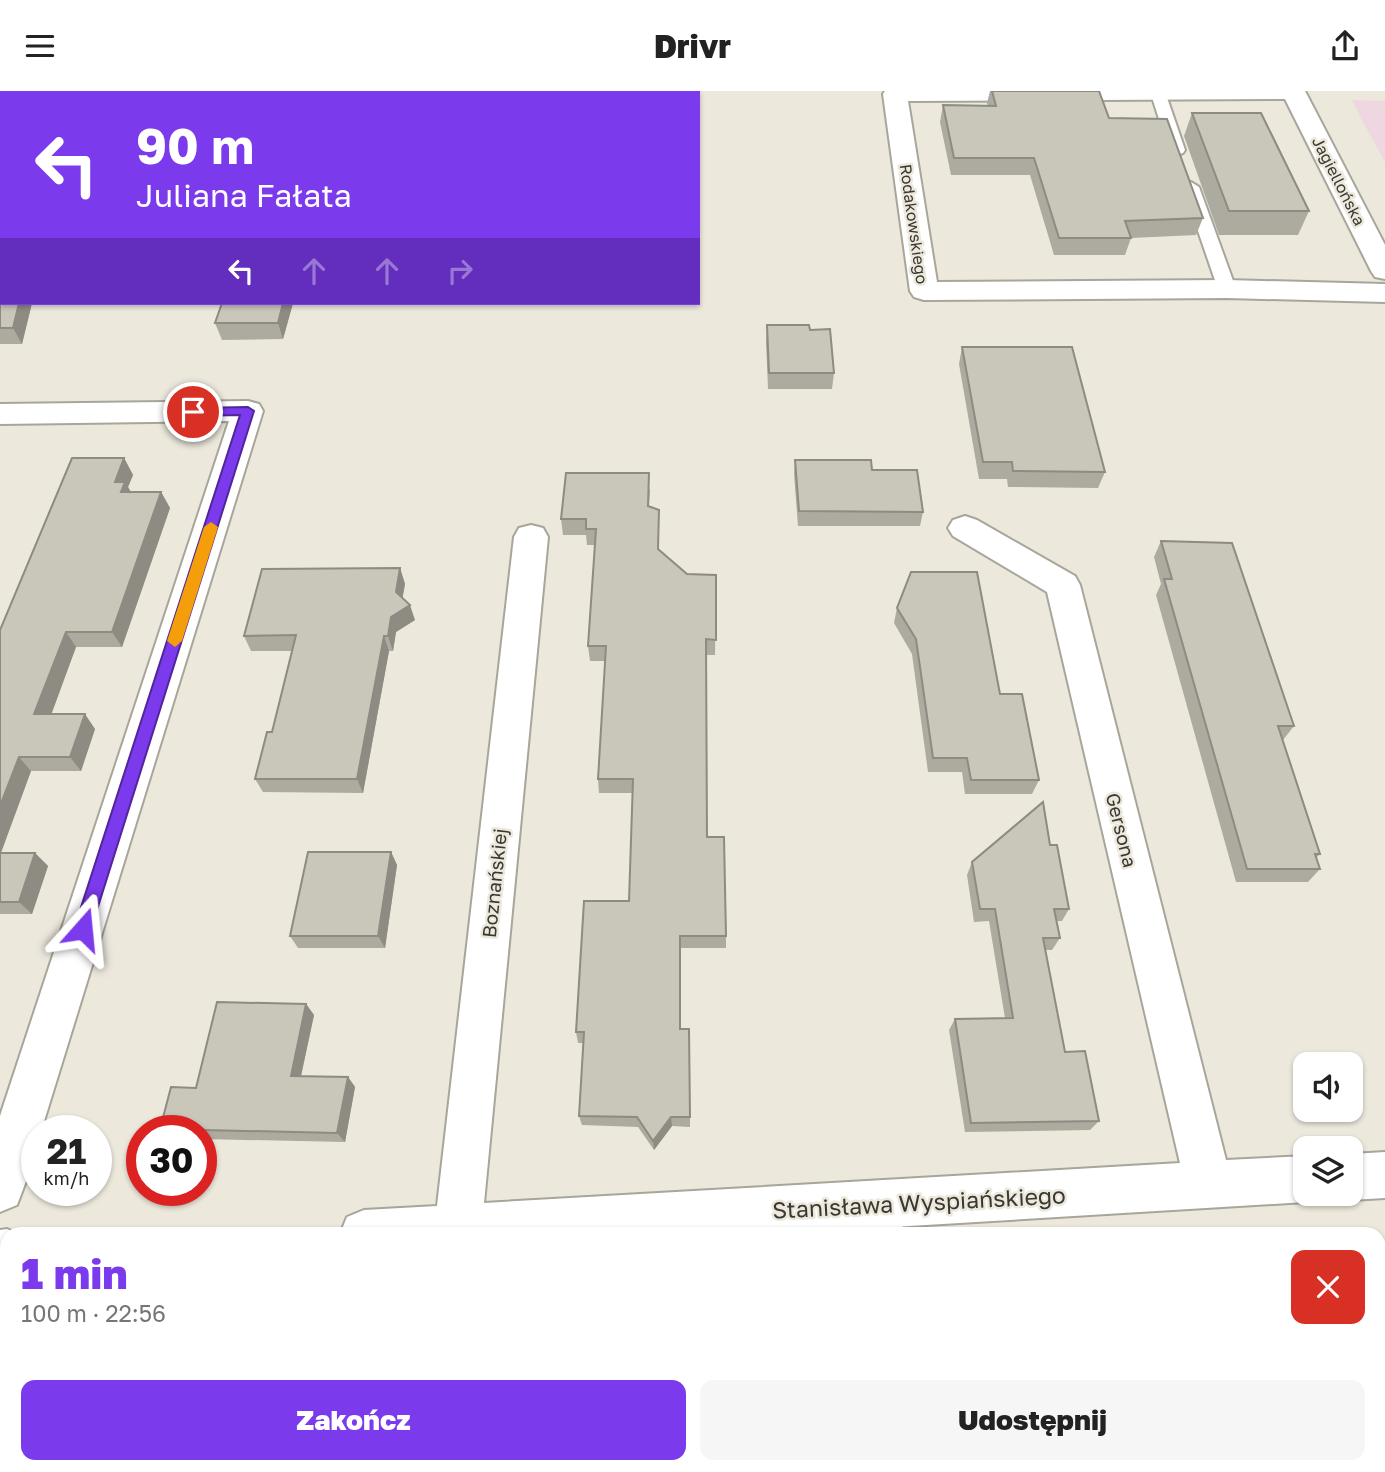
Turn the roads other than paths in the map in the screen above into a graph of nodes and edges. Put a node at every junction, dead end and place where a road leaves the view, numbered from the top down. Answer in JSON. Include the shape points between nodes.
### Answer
{"nodes":[{"id":1,"x":1293,"y":91,"type":"edge"},
{"id":2,"x":1157,"y":92,"type":"edge"},
{"id":3,"x":1385,"y":271,"type":"edge"},
{"id":4,"x":1227,"y":289,"type":"junction"},
{"id":5,"x":1385,"y":293,"type":"edge"},
{"id":6,"x":0,"y":414,"type":"edge"},
{"id":7,"x":965,"y":528,"type":"dead end"},
{"id":8,"x":531,"y":537,"type":"dead end"},
{"id":9,"x":1385,"y":1175,"type":"edge"},
{"id":10,"x":1363,"y":1176,"type":"edge"},
{"id":11,"x":1293,"y":1180,"type":"edge"},
{"id":12,"x":1209,"y":1185,"type":"junction"},
{"id":13,"x":0,"y":1188,"type":"edge"},
{"id":14,"x":886,"y":1219,"type":"edge"},
{"id":15,"x":458,"y":1227,"type":"edge"},
{"id":16,"x":544,"y":1227,"type":"edge"}],
"edges":[{"from":1,"to":2,"type":"street","name":"Rodakowskiego"},
{"from":1,"to":3,"type":"street","name":"Jagiellońska"},
{"from":2,"to":4,"type":"lane"},
{"from":2,"to":4,"type":"street","name":"Rodakowskiego","via":[[895,94],[924,291]]},
{"from":4,"to":5,"type":"street","name":"Rodakowskiego"},
{"from":6,"to":13,"type":"street","via":[[248,411]]},
{"from":7,"to":12,"type":"street","name":"Gersona","via":[[1063,585]]},
{"from":8,"to":15,"type":"street","name":"Boznańskiej"},
{"from":9,"to":10,"type":"street"},
{"from":11,"to":12,"type":"street","name":"Stanisława Wyspiańskiego"},
{"from":12,"to":14,"type":"street","name":"Stanisława Wyspiańskiego"},
{"from":14,"to":16,"type":"street","name":"Stanisława Wyspiańskiego"}]}
